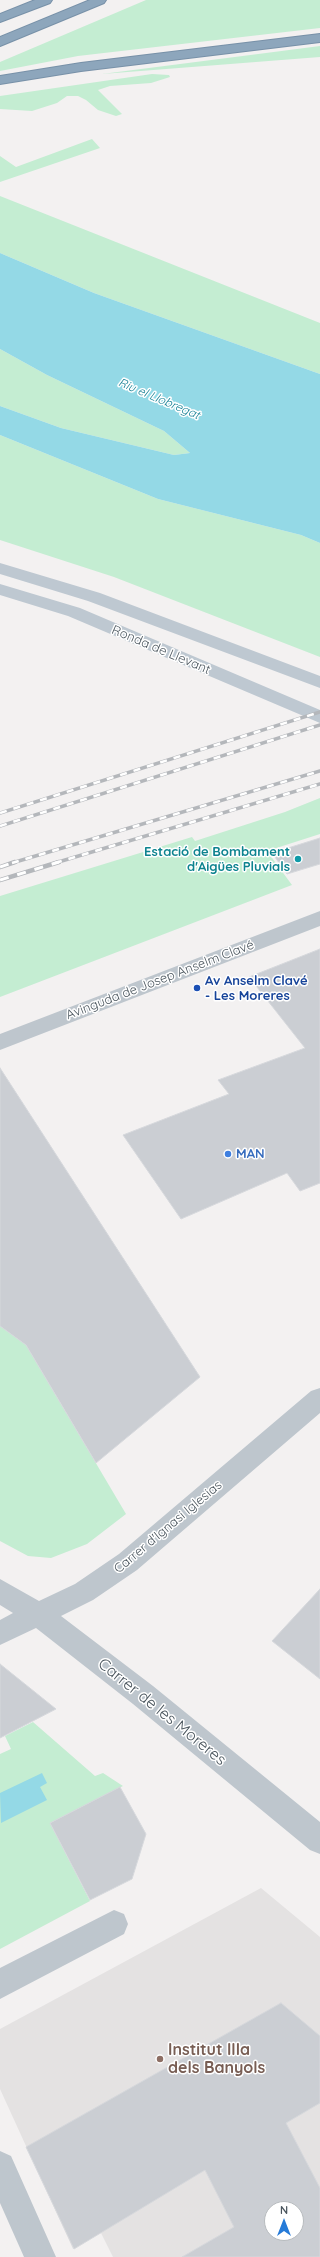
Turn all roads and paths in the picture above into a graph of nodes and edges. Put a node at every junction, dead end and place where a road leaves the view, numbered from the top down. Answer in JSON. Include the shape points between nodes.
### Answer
{"nodes":[{"id":1,"x":46,"y":0,"type":"edge"},
{"id":2,"x":100,"y":0,"type":"edge"},
{"id":3,"x":0,"y":18,"type":"edge"},
{"id":4,"x":320,"y":38,"type":"edge"},
{"id":5,"x":0,"y":42,"type":"edge"},
{"id":6,"x":0,"y":80,"type":"edge"},
{"id":7,"x":0,"y":568,"type":"edge"},
{"id":8,"x":0,"y":589,"type":"edge"},
{"id":9,"x":320,"y":682,"type":"edge"},
{"id":10,"x":320,"y":717,"type":"edge"},
{"id":11,"x":320,"y":918,"type":"edge"},
{"id":12,"x":0,"y":1042,"type":"edge"},
{"id":13,"x":320,"y":1398,"type":"edge"},
{"id":14,"x":0,"y":1591,"type":"edge"},
{"id":15,"x":38,"y":1615,"type":"junction"},
{"id":16,"x":0,"y":1633,"type":"edge"},
{"id":17,"x":320,"y":1840,"type":"edge"},
{"id":18,"x":114,"y":1924,"type":"dead end"},
{"id":19,"x":0,"y":1984,"type":"edge"},
{"id":20,"x":0,"y":2168,"type":"edge"},
{"id":21,"x":40,"y":2257,"type":"edge"}],
"edges":[{"from":1,"to":3,"type":"highway"},
{"from":2,"to":5,"type":"highway"},
{"from":4,"to":6,"type":"highway","via":[[81,67]]},
{"from":7,"to":9,"type":"main road","name":"Ronda de Llevant","via":[[94,598]]},
{"from":8,"to":10,"type":"main road","name":"Ronda de Llevant","via":[[74,612]]},
{"from":11,"to":12,"type":"street","name":"Avinguda de Josep Anselm Clavé"},
{"from":13,"to":15,"type":"street","name":"Carrer d'Ignasi Iglesias","via":[[128,1562],[84,1592]]},
{"from":14,"to":15,"type":"street","name":"Carrer de les Moreres"},
{"from":15,"to":16,"type":"street","name":"Carrer d'Ignasi Iglesias"},
{"from":15,"to":17,"type":"street","name":"Carrer de les Moreres","via":[[142,1695]]},
{"from":18,"to":19,"type":"street"},
{"from":20,"to":21,"type":"street"}]}
